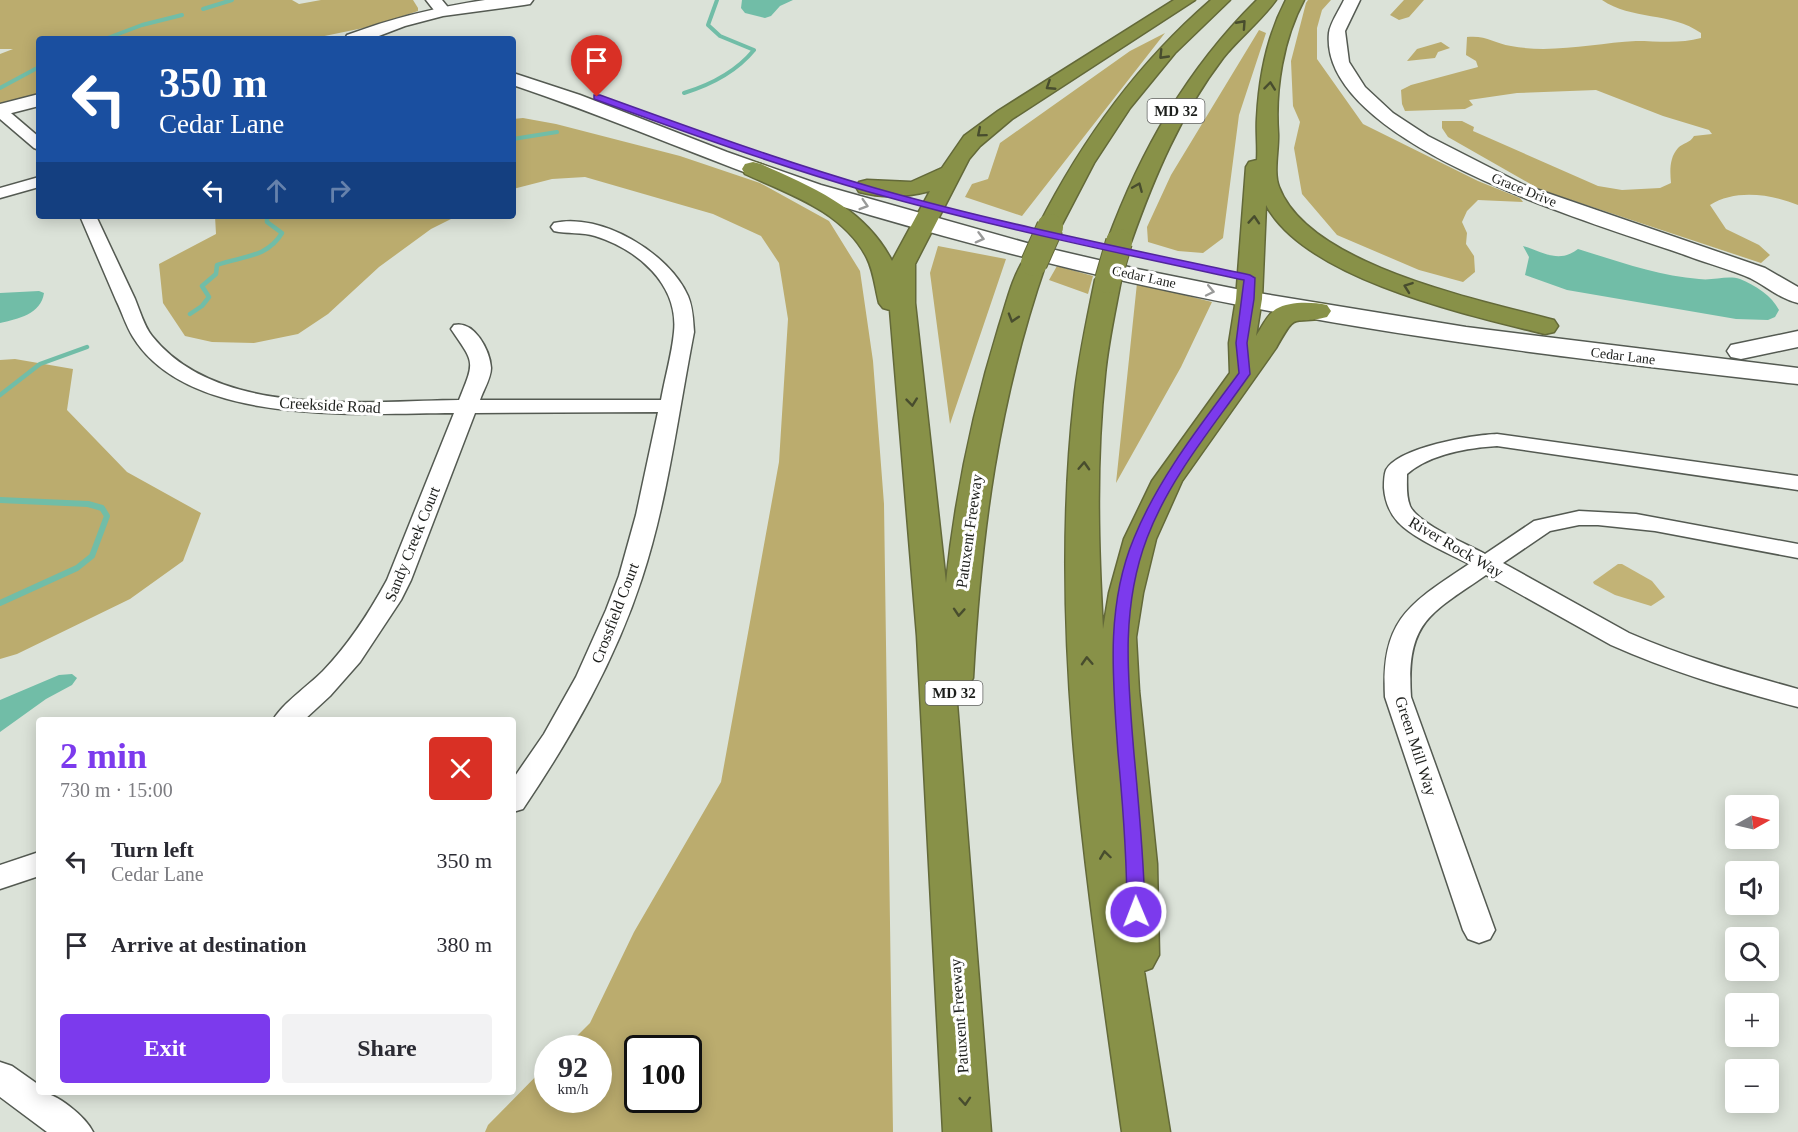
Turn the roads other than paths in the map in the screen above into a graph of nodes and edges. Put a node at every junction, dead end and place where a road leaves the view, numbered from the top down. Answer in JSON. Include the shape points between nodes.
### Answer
{"nodes":[{"id":1,"x":524,"y":0,"type":"edge"},
{"id":2,"x":1186,"y":0,"type":"edge"},
{"id":3,"x":1221,"y":0,"type":"edge"},
{"id":4,"x":1267,"y":0,"type":"edge"},
{"id":5,"x":1295,"y":0,"type":"edge"},
{"id":6,"x":1352,"y":0,"type":"edge"},
{"id":7,"x":438,"y":5,"type":"edge"},
{"id":8,"x":376,"y":36,"type":"edge"},
{"id":9,"x":516,"y":71,"type":"edge"},
{"id":10,"x":516,"y":80,"type":"edge"},
{"id":11,"x":36,"y":101,"type":"edge"},
{"id":12,"x":0,"y":111,"type":"edge"},
{"id":13,"x":1266,"y":130,"type":"junction"},
{"id":14,"x":36,"y":142,"type":"edge"},
{"id":15,"x":753,"y":169,"type":"junction"},
{"id":16,"x":952,"y":171,"type":"junction"},
{"id":17,"x":36,"y":183,"type":"edge"},
{"id":18,"x":867,"y":188,"type":"junction"},
{"id":19,"x":0,"y":193,"type":"edge"},
{"id":20,"x":928,"y":215,"type":"junction"},
{"id":21,"x":89,"y":219,"type":"edge"},
{"id":22,"x":560,"y":227,"type":"dead end"},
{"id":23,"x":1249,"y":289,"type":"junction"},
{"id":24,"x":1798,"y":296,"type":"edge"},
{"id":25,"x":1318,"y":311,"type":"junction"},
{"id":26,"x":1545,"y":326,"type":"junction"},
{"id":27,"x":461,"y":329,"type":"dead end"},
{"id":28,"x":1798,"y":339,"type":"edge"},
{"id":29,"x":1741,"y":351,"type":"junction"},
{"id":30,"x":1798,"y":357,"type":"edge"},
{"id":31,"x":1798,"y":367,"type":"edge"},
{"id":32,"x":910,"y":373,"type":"junction"},
{"id":33,"x":1244,"y":374,"type":"junction"},
{"id":34,"x":1798,"y":376,"type":"edge"},
{"id":35,"x":669,"y":406,"type":"junction"},
{"id":36,"x":467,"y":408,"type":"junction"},
{"id":37,"x":1798,"y":483,"type":"edge"},
{"id":38,"x":1798,"y":551,"type":"edge"},
{"id":39,"x":1485,"y":564,"type":"junction"},
{"id":40,"x":1798,"y":698,"type":"edge"},
{"id":41,"x":290,"y":717,"type":"edge"},
{"id":42,"x":516,"y":796,"type":"edge"},
{"id":43,"x":36,"y":865,"type":"edge"},
{"id":44,"x":0,"y":877,"type":"edge"},
{"id":45,"x":1479,"y":930,"type":"dead end"},
{"id":46,"x":955,"y":954,"type":"junction"},
{"id":47,"x":0,"y":1077,"type":"edge"},
{"id":48,"x":1138,"y":1080,"type":"junction"},
{"id":49,"x":75,"y":1132,"type":"edge"},
{"id":50,"x":967,"y":1132,"type":"edge"},
{"id":51,"x":1146,"y":1132,"type":"edge"}],
"edges":[{"from":1,"to":7,"type":"main road"},
{"from":2,"to":16,"type":"highway","one_way":true,"via":[[1005,115],[972,141]]},
{"from":3,"to":46,"type":"highway","name":"Patuxent Freeway","number":"MD 32","one_way":true,"bridge":true,"via":[[1155,63],[1117,109],[1067,190],[1015,311],[999,364],[965,542],[954,686]]},
{"from":48,"to":4,"type":"highway","number":"MD 32","one_way":true,"bridge":true,"via":[[1099,811],[1088,688],[1083,510],[1091,374],[1108,280],[1138,189],[1173,116],[1197,79]]},
{"from":13,"to":5,"type":"highway","one_way":true,"via":[[1277,42]]},
{"from":6,"to":24,"type":"street","name":"Grace Drive","via":[[1336,30],[1340,60],[1365,96],[1415,136],[1517,189],[1756,273]]},
{"from":7,"to":8,"type":"main road"},
{"from":9,"to":18,"type":"main road","name":"Cedar Lane","via":[[773,160]]},
{"from":10,"to":15,"type":"main road","name":"Cedar Lane"},
{"from":11,"to":12,"type":"main road"},
{"from":12,"to":14,"type":"street"},
{"from":23,"to":13,"type":"highway","one_way":true,"via":[[1257,170]]},
{"from":26,"to":13,"type":"highway","one_way":true,"via":[[1411,289],[1359,267],[1313,240],[1281,211],[1271,193],[1266,172]]},
{"from":15,"to":20,"type":"main road","name":"Cedar Lane","one_way":true},
{"from":15,"to":32,"type":"highway","via":[[813,197],[868,239],[880,260]]},
{"from":16,"to":18,"type":"highway","via":[[920,189]]},
{"from":16,"to":20,"type":"highway"},
{"from":17,"to":19,"type":"street"},
{"from":18,"to":20,"type":"main road","name":"Cedar Lane"},
{"from":20,"to":23,"type":"main road","name":"Cedar Lane","via":[[1044,235]]},
{"from":20,"to":32,"type":"highway","via":[[903,264],[901,281]]},
{"from":21,"to":36,"type":"street","name":"Creekside Road","via":[[142,336],[153,351],[188,377],[249,398],[288,405]]},
{"from":22,"to":35,"type":"street","name":"Crossfield Court","via":[[597,231],[627,244],[669,279],[683,310],[684,332]]},
{"from":23,"to":25,"type":"main road","name":"Cedar Lane"},
{"from":23,"to":26,"type":"main road","name":"Cedar Lane","via":[[1386,302]]},
{"from":23,"to":31,"type":"main road","via":[[1258,297],[1503,333]]},
{"from":23,"to":33,"type":"highway","via":[[1242,343]]},
{"from":25,"to":33,"type":"highway","via":[[1298,311],[1282,317]]},
{"from":25,"to":34,"type":"main road","name":"Cedar Lane","via":[[1518,342]]},
{"from":26,"to":29,"type":"main road","name":"Cedar Lane"},
{"from":27,"to":36,"type":"street","name":"Sandy Creek Court","via":[[478,350],[481,370]]},
{"from":28,"to":29,"type":"main road"},
{"from":29,"to":30,"type":"main road","name":"Cedar Lane"},
{"from":32,"to":46,"type":"highway","one_way":true,"via":[[934,636]]},
{"from":33,"to":48,"type":"highway","via":[[1167,481],[1140,539],[1125,592],[1119,637],[1136,864]]},
{"from":35,"to":36,"type":"street","name":"Creekside Road"},
{"from":35,"to":42,"type":"street","name":"Crossfield Court","via":[[642,541],[629,583],[592,672]]},
{"from":36,"to":41,"type":"street","name":"Sandy Creek Court","via":[[383,614],[334,678]]},
{"from":37,"to":39,"type":"street","name":"River Rock Way","via":[[1497,440],[1467,442],[1410,460],[1401,467],[1396,472],[1394,497],[1403,517]]},
{"from":38,"to":39,"type":"street","name":"Green Mill Way","via":[[1637,520],[1576,518],[1542,526]]},
{"from":39,"to":40,"type":"street","name":"River Rock Way","via":[[1652,654]]},
{"from":39,"to":45,"type":"street","name":"Green Mill Way","via":[[1425,605],[1411,620],[1399,642],[1396,665],[1398,697]]},
{"from":43,"to":44,"type":"street"},
{"from":46,"to":50,"type":"highway","name":"Patuxent Freeway","number":"MD 32","one_way":true},
{"from":47,"to":49,"type":"street"},
{"from":48,"to":51,"type":"highway","number":"MD 32"}]}
